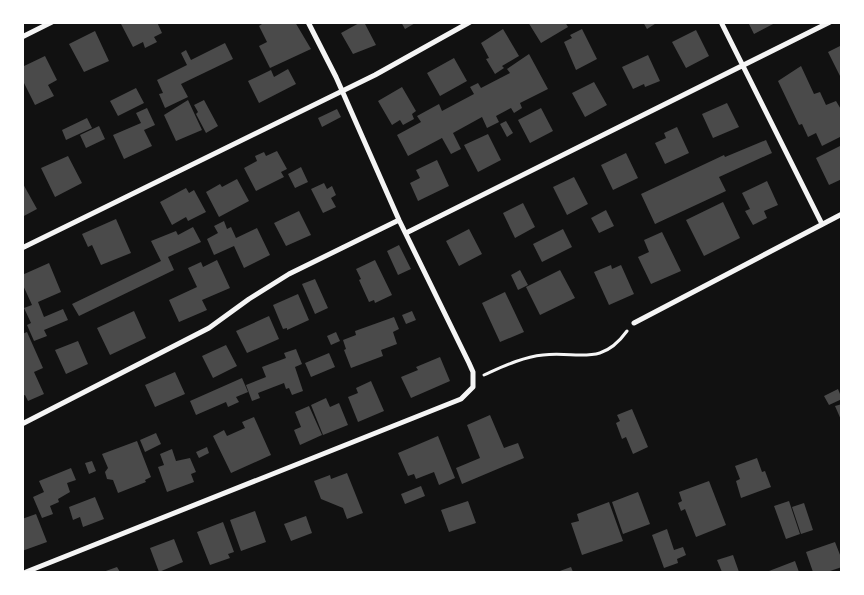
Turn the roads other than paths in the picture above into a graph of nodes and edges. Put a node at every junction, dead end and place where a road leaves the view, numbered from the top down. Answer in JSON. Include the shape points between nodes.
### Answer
{"nodes":[{"id":1,"x":52,"y":22,"type":"edge"},
{"id":2,"x":308,"y":22,"type":"edge"},
{"id":3,"x":470,"y":22,"type":"edge"},
{"id":4,"x":721,"y":22,"type":"edge"},
{"id":5,"x":830,"y":22,"type":"edge"},
{"id":6,"x":22,"y":37,"type":"edge"},
{"id":7,"x":743,"y":65,"type":"junction"},
{"id":8,"x":342,"y":92,"type":"junction"},
{"id":9,"x":842,"y":214,"type":"edge"},
{"id":10,"x":399,"y":220,"type":"junction"},
{"id":11,"x":822,"y":224,"type":"junction"},
{"id":12,"x":406,"y":233,"type":"junction"},
{"id":13,"x":22,"y":248,"type":"edge"},
{"id":14,"x":634,"y":323,"type":"road end"},
{"id":15,"x":22,"y":424,"type":"edge"},
{"id":16,"x":26,"y":572,"type":"edge"}],
"edges":[{"from":1,"to":6,"type":"street"},
{"from":2,"to":8,"type":"street"},
{"from":3,"to":8,"type":"street"},
{"from":4,"to":7,"type":"street"},
{"from":5,"to":7,"type":"street"},
{"from":7,"to":11,"type":"street"},
{"from":7,"to":12,"type":"street"},
{"from":8,"to":10,"type":"street"},
{"from":8,"to":13,"type":"street"},
{"from":9,"to":11,"type":"street"},
{"from":10,"to":12,"type":"street"},
{"from":10,"to":15,"type":"street","via":[[289,274],[209,328]]},
{"from":11,"to":14,"type":"street"},
{"from":12,"to":16,"type":"street","via":[[469,363],[473,387],[461,400]]}]}
